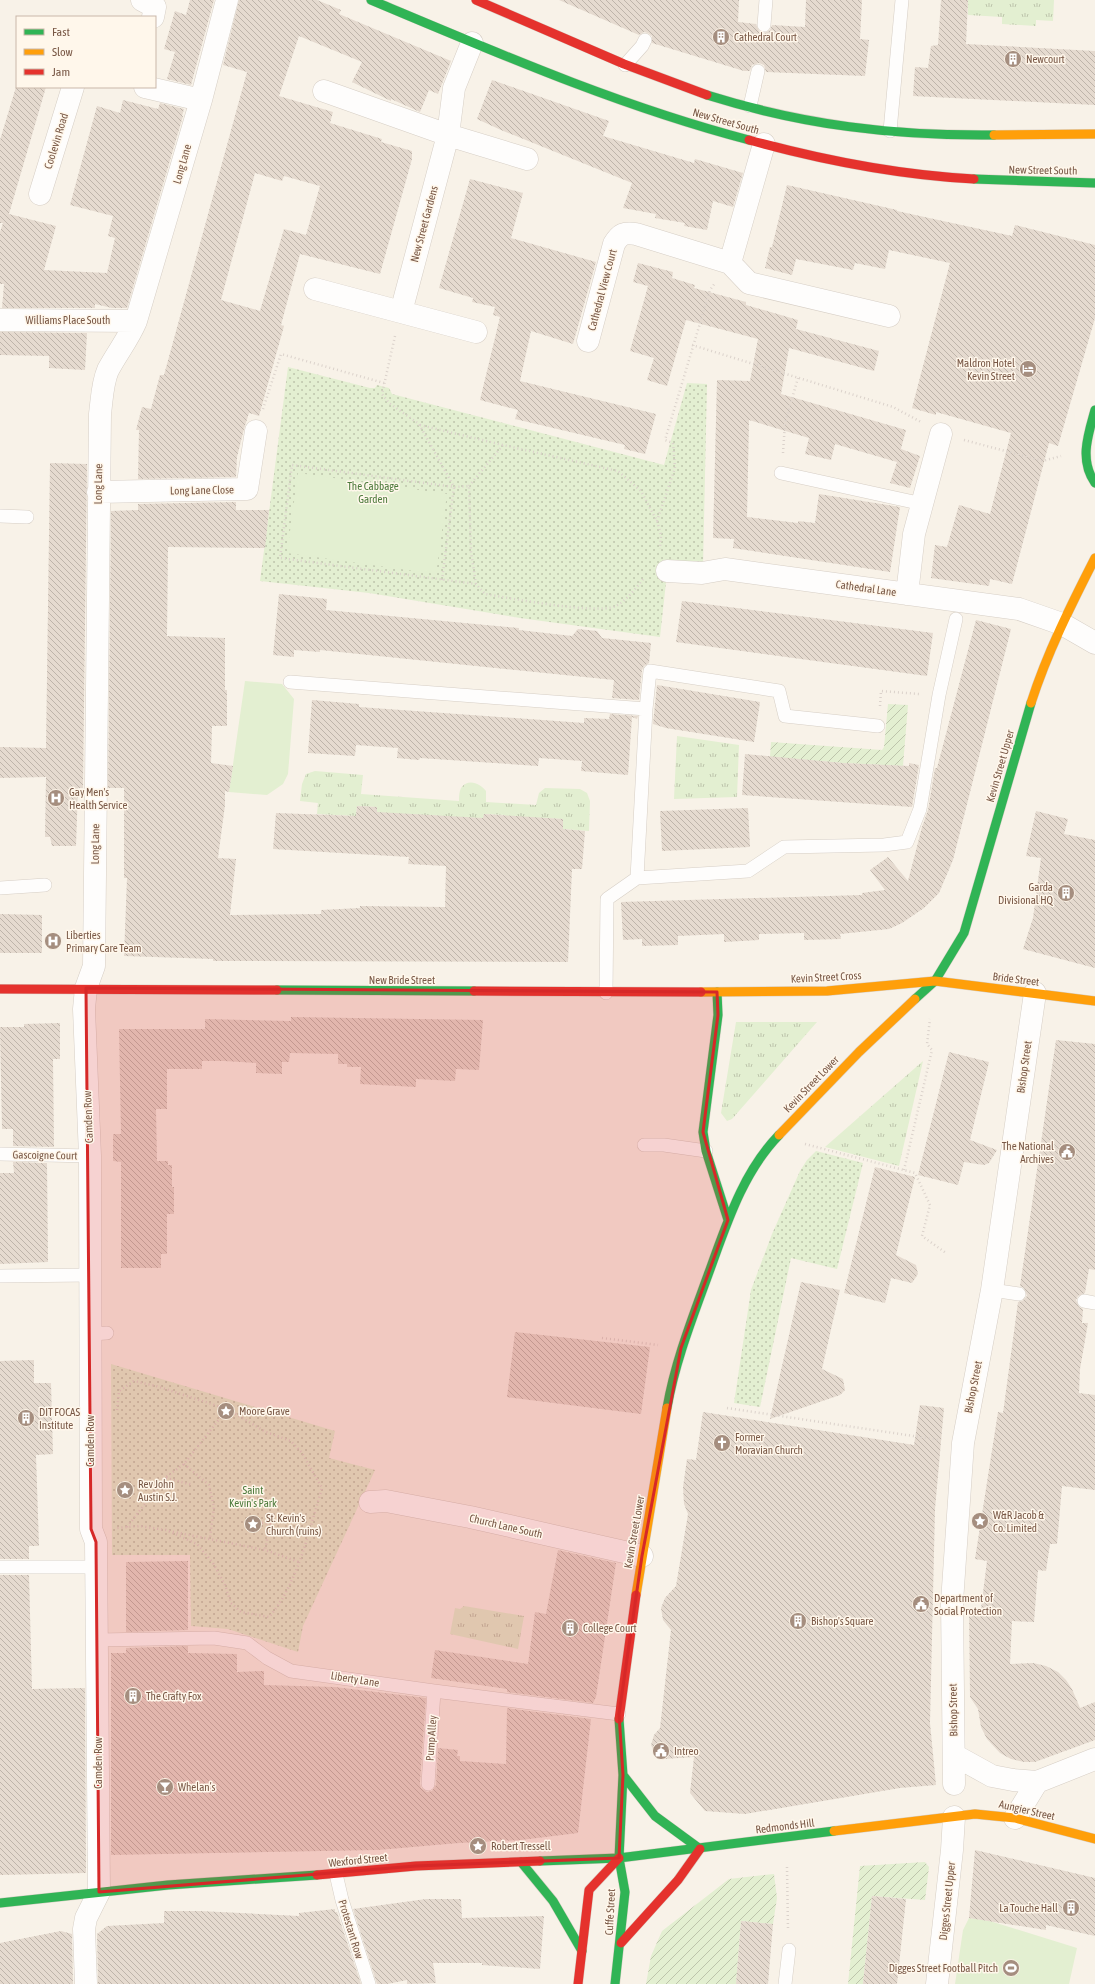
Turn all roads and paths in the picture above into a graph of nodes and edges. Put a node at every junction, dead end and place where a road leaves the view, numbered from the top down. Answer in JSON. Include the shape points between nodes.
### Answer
{"nodes":[{"id":1,"x":142,"y":0,"type":"edge"},
{"id":2,"x":227,"y":0,"type":"edge"},
{"id":3,"x":371,"y":0,"type":"edge"},
{"id":4,"x":476,"y":0,"type":"edge"},
{"id":5,"x":766,"y":0,"type":"edge"},
{"id":6,"x":902,"y":0,"type":"edge"},
{"id":7,"x":504,"y":5,"type":"edge"},
{"id":8,"x":153,"y":16,"type":"edge"},
{"id":9,"x":764,"y":25,"type":"dead end"},
{"id":10,"x":645,"y":40,"type":"dead end"},
{"id":11,"x":472,"y":43,"type":"junction"},
{"id":12,"x":625,"y":64,"type":"junction"},
{"id":13,"x":758,"y":71,"type":"dead end"},
{"id":14,"x":73,"y":88,"type":"edge"},
{"id":15,"x":149,"y":88,"type":"edge"},
{"id":16,"x":324,"y":91,"type":"dead end"},
{"id":17,"x":201,"y":100,"type":"junction"},
{"id":18,"x":750,"y":106,"type":"junction"},
{"id":19,"x":890,"y":131,"type":"junction"},
{"id":20,"x":1095,"y":134,"type":"edge"},
{"id":21,"x":448,"y":135,"type":"junction"},
{"id":22,"x":764,"y":144,"type":"junction"},
{"id":23,"x":527,"y":159,"type":"dead end"},
{"id":24,"x":1095,"y":183,"type":"edge"},
{"id":25,"x":40,"y":194,"type":"dead end"},
{"id":26,"x":730,"y":263,"type":"junction"},
{"id":27,"x":315,"y":289,"type":"dead end"},
{"id":28,"x":401,"y":312,"type":"junction"},
{"id":29,"x":889,"y":316,"type":"dead end"},
{"id":30,"x":0,"y":320,"type":"edge"},
{"id":31,"x":136,"y":321,"type":"junction"},
{"id":32,"x":476,"y":332,"type":"dead end"},
{"id":33,"x":588,"y":341,"type":"dead end"},
{"id":34,"x":692,"y":345,"type":"junction"},
{"id":35,"x":798,"y":378,"type":"junction"},
{"id":36,"x":384,"y":383,"type":"junction"},
{"id":37,"x":1095,"y":410,"type":"edge"},
{"id":38,"x":419,"y":424,"type":"junction"},
{"id":39,"x":256,"y":431,"type":"joint"},
{"id":40,"x":942,"y":434,"type":"junction"},
{"id":41,"x":503,"y":445,"type":"junction"},
{"id":42,"x":1085,"y":450,"type":"junction"},
{"id":43,"x":782,"y":473,"type":"joint"},
{"id":44,"x":1095,"y":484,"type":"edge"},
{"id":45,"x":469,"y":486,"type":"junction"},
{"id":46,"x":454,"y":487,"type":"junction"},
{"id":47,"x":98,"y":492,"type":"junction"},
{"id":48,"x":923,"y":504,"type":"junction"},
{"id":49,"x":0,"y":516,"type":"edge"},
{"id":50,"x":27,"y":517,"type":"dead end"},
{"id":51,"x":657,"y":521,"type":"junction"},
{"id":52,"x":1095,"y":558,"type":"edge"},
{"id":53,"x":663,"y":563,"type":"junction"},
{"id":54,"x":442,"y":580,"type":"junction"},
{"id":55,"x":476,"y":584,"type":"junction"},
{"id":56,"x":907,"y":594,"type":"junction"},
{"id":57,"x":956,"y":619,"type":"dead end"},
{"id":58,"x":1062,"y":624,"type":"junction"},
{"id":59,"x":1095,"y":642,"type":"edge"},
{"id":60,"x":290,"y":682,"type":"dead end"},
{"id":61,"x":939,"y":695,"type":"junction"},
{"id":62,"x":646,"y":709,"type":"junction"},
{"id":63,"x":878,"y":726,"type":"joint"},
{"id":64,"x":637,"y":878,"type":"junction"},
{"id":65,"x":45,"y":885,"type":"dead end"},
{"id":66,"x":0,"y":888,"type":"edge"},
{"id":67,"x":935,"y":981,"type":"junction"},
{"id":68,"x":86,"y":988,"type":"junction"},
{"id":69,"x":0,"y":989,"type":"edge"},
{"id":70,"x":606,"y":992,"type":"junction"},
{"id":71,"x":717,"y":992,"type":"junction"},
{"id":72,"x":1034,"y":993,"type":"junction"},
{"id":73,"x":1095,"y":1001,"type":"edge"},
{"id":74,"x":776,"y":1138,"type":"junction"},
{"id":75,"x":644,"y":1145,"type":"dead end"},
{"id":76,"x":706,"y":1151,"type":"junction"},
{"id":77,"x":0,"y":1154,"type":"edge"},
{"id":78,"x":90,"y":1156,"type":"junction"},
{"id":79,"x":904,"y":1170,"type":"junction"},
{"id":80,"x":728,"y":1220,"type":"junction"},
{"id":81,"x":946,"y":1253,"type":"dead end"},
{"id":82,"x":90,"y":1275,"type":"junction"},
{"id":83,"x":0,"y":1276,"type":"edge"},
{"id":84,"x":992,"y":1290,"type":"junction"},
{"id":85,"x":1018,"y":1294,"type":"dead end"},
{"id":86,"x":602,"y":1338,"type":"dead end"},
{"id":87,"x":681,"y":1348,"type":"junction"},
{"id":88,"x":727,"y":1408,"type":"dead end"},
{"id":89,"x":227,"y":1409,"type":"junction"},
{"id":90,"x":117,"y":1412,"type":"dead end"},
{"id":91,"x":963,"y":1443,"type":"junction"},
{"id":92,"x":184,"y":1464,"type":"junction"},
{"id":93,"x":166,"y":1477,"type":"junction"},
{"id":94,"x":193,"y":1485,"type":"dead end"},
{"id":95,"x":370,"y":1502,"type":"dead end"},
{"id":96,"x":117,"y":1520,"type":"dead end"},
{"id":97,"x":258,"y":1522,"type":"dead end"},
{"id":98,"x":127,"y":1527,"type":"junction"},
{"id":99,"x":112,"y":1528,"type":"dead end"},
{"id":100,"x":117,"y":1528,"type":"junction"},
{"id":101,"x":166,"y":1530,"type":"junction"},
{"id":102,"x":210,"y":1538,"type":"junction"},
{"id":103,"x":265,"y":1550,"type":"junction"},
{"id":104,"x":642,"y":1556,"type":"junction"},
{"id":105,"x":299,"y":1562,"type":"junction"},
{"id":106,"x":0,"y":1567,"type":"edge"},
{"id":107,"x":97,"y":1567,"type":"junction"},
{"id":108,"x":97,"y":1640,"type":"junction"},
{"id":109,"x":434,"y":1691,"type":"junction"},
{"id":110,"x":619,"y":1714,"type":"junction"},
{"id":111,"x":954,"y":1755,"type":"junction"},
{"id":112,"x":1095,"y":1759,"type":"edge"},
{"id":113,"x":623,"y":1775,"type":"junction"},
{"id":114,"x":1037,"y":1782,"type":"junction"},
{"id":115,"x":428,"y":1784,"type":"dead end"},
{"id":116,"x":954,"y":1784,"type":"dead end"},
{"id":117,"x":954,"y":1817,"type":"junction"},
{"id":118,"x":1015,"y":1818,"type":"junction"},
{"id":119,"x":1095,"y":1839,"type":"edge"},
{"id":120,"x":700,"y":1849,"type":"junction"},
{"id":121,"x":618,"y":1858,"type":"junction"},
{"id":122,"x":520,"y":1862,"type":"junction"},
{"id":123,"x":787,"y":1867,"type":"dead end"},
{"id":124,"x":336,"y":1874,"type":"junction"},
{"id":125,"x":99,"y":1892,"type":"junction"},
{"id":126,"x":0,"y":1903,"type":"edge"},
{"id":127,"x":621,"y":1943,"type":"junction"},
{"id":128,"x":789,"y":1950,"type":"joint"},
{"id":129,"x":582,"y":1951,"type":"junction"},
{"id":130,"x":86,"y":1984,"type":"edge"},
{"id":131,"x":368,"y":1984,"type":"edge"},
{"id":132,"x":578,"y":1984,"type":"edge"},
{"id":133,"x":615,"y":1984,"type":"edge"},
{"id":134,"x":785,"y":1984,"type":"edge"},
{"id":135,"x":937,"y":1984,"type":"edge"}],
"edges":[{"from":1,"to":8,"type":"street","via":[[155,7]]},
{"from":2,"to":17,"type":"street","name":"Long Lane"},
{"from":3,"to":11,"type":"main road","name":"New Street South"},
{"from":4,"to":7,"type":"main road","name":"New Street South"},
{"from":5,"to":9,"type":"lane"},
{"from":6,"to":19,"type":"lane"},
{"from":7,"to":12,"type":"main road","name":"New Street South"},
{"from":10,"to":12,"type":"lane"},
{"from":11,"to":21,"type":"street","name":"New Street Gardens","via":[[454,88]]},
{"from":11,"to":22,"type":"main road","name":"New Street South","via":[[658,114]]},
{"from":12,"to":18,"type":"main road","name":"New Street South","via":[[712,96]]},
{"from":13,"to":18,"type":"lane"},
{"from":14,"to":25,"type":"street","name":"Coolevin Road"},
{"from":15,"to":17,"type":"street"},
{"from":16,"to":21,"type":"street"},
{"from":17,"to":31,"type":"street","name":"Long Lane"},
{"from":18,"to":19,"type":"main road","name":"New Street South","via":[[845,127]]},
{"from":19,"to":20,"type":"main road","name":"New Street South","via":[[925,134]]},
{"from":21,"to":23,"type":"street"},
{"from":21,"to":28,"type":"street","name":"New Street Gardens"},
{"from":22,"to":24,"type":"main road","name":"New Street South","via":[[825,158],[928,175],[979,180]]},
{"from":22,"to":26,"type":"street"},
{"from":26,"to":29,"type":"street","via":[[748,283]]},
{"from":26,"to":33,"type":"street","name":"Cathedral View Court","via":[[636,234],[620,235],[614,244]]},
{"from":26,"to":34,"type":"path","via":[[710,290]]},
{"from":27,"to":28,"type":"street"},
{"from":28,"to":32,"type":"street"},
{"from":28,"to":36,"type":"path"},
{"from":30,"to":31,"type":"street","name":"Williams Place South"},
{"from":31,"to":47,"type":"street","name":"Long Lane","via":[[108,370],[103,387]]},
{"from":34,"to":35,"type":"path"},
{"from":34,"to":51,"type":"path","via":[[665,440],[673,443],[675,468]]},
{"from":35,"to":40,"type":"path","via":[[894,407]]},
{"from":35,"to":43,"type":"path","via":[[785,423]]},
{"from":36,"to":38,"type":"path","via":[[382,394],[389,403]]},
{"from":36,"to":39,"type":"path","via":[[281,354]]},
{"from":37,"to":42,"type":"main road"},
{"from":38,"to":41,"type":"path"},
{"from":38,"to":46,"type":"path"},
{"from":39,"to":47,"type":"street","name":"Long Lane Close","via":[[247,490]]},
{"from":40,"to":42,"type":"path","via":[[1043,461]]},
{"from":40,"to":48,"type":"street"},
{"from":41,"to":45,"type":"path"},
{"from":41,"to":51,"type":"path","via":[[618,471],[641,491]]},
{"from":42,"to":44,"type":"main road","via":[[1089,476]]},
{"from":43,"to":48,"type":"lane"},
{"from":45,"to":46,"type":"path"},
{"from":45,"to":55,"type":"path","via":[[471,552]]},
{"from":46,"to":54,"type":"path"},
{"from":46,"to":54,"type":"path","via":[[292,465],[280,558]]},
{"from":47,"to":68,"type":"street","name":"Long Lane","via":[[94,971]]},
{"from":48,"to":56,"type":"street","via":[[914,534]]},
{"from":49,"to":50,"type":"lane"},
{"from":51,"to":53,"type":"path"},
{"from":52,"to":58,"type":"main road","name":"Kevin Street Upper"},
{"from":53,"to":55,"type":"path","via":[[647,573],[633,592],[615,606],[584,609],[485,594]]},
{"from":53,"to":56,"type":"street","name":"Cathedral Lane","via":[[702,573],[725,569]]},
{"from":54,"to":55,"type":"path"},
{"from":56,"to":58,"type":"street","name":"Cathedral Lane","via":[[1019,609]]},
{"from":57,"to":61,"type":"lane"},
{"from":58,"to":59,"type":"street","name":"Cathedral Lane"},
{"from":58,"to":67,"type":"main road","name":"Kevin Street Upper","via":[[1038,681],[1015,753],[964,933]]},
{"from":60,"to":62,"type":"lane"},
{"from":61,"to":63,"type":"path","via":[[881,691]]},
{"from":61,"to":64,"type":"lane","via":[[920,809],[907,842],[884,845],[784,847],[748,871]]},
{"from":62,"to":63,"type":"lane","via":[[650,671],[778,691],[785,716]]},
{"from":62,"to":64,"type":"lane"},
{"from":64,"to":70,"type":"lane","via":[[607,898]]},
{"from":65,"to":66,"type":"lane"},
{"from":67,"to":71,"type":"main road","name":"Kevin Street Cross","via":[[827,990]]},
{"from":67,"to":72,"type":"main road","name":"Bride Street"},
{"from":67,"to":74,"type":"main road","name":"Kevin Street Lower","via":[[859,1052]]},
{"from":67,"to":79,"type":"path","via":[[927,1044],[932,1050]]},
{"from":68,"to":69,"type":"main road","name":"New Bride Street"},
{"from":68,"to":70,"type":"main road","name":"New Bride Street"},
{"from":68,"to":78,"type":"street","name":"Camden Row","via":[[84,1017]]},
{"from":70,"to":71,"type":"main road","name":"New Bride Street"},
{"from":71,"to":76,"type":"main road","via":[[718,1015],[703,1132]]},
{"from":72,"to":73,"type":"main road","name":"Bride Street"},
{"from":72,"to":84,"type":"street","name":"Bishop Street"},
{"from":74,"to":79,"type":"path"},
{"from":74,"to":80,"type":"main road","name":"Kevin Street Lower","via":[[748,1176]]},
{"from":75,"to":76,"type":"lane"},
{"from":76,"to":80,"type":"main road"},
{"from":77,"to":78,"type":"lane","name":"Gascoigne Court"},
{"from":78,"to":82,"type":"street","name":"Camden Row"},
{"from":79,"to":81,"type":"path","via":[[915,1173],[930,1205],[922,1236]]},
{"from":80,"to":87,"type":"main road","name":"Kevin Street Lower"},
{"from":82,"to":83,"type":"lane"},
{"from":82,"to":107,"type":"street","name":"Camden Row","via":[[98,1333],[91,1528],[96,1542]]},
{"from":84,"to":85,"type":"lane"},
{"from":84,"to":91,"type":"street","name":"Bishop Street"},
{"from":86,"to":87,"type":"path"},
{"from":87,"to":104,"type":"main road","name":"Kevin Street Lower","via":[[668,1405]]},
{"from":88,"to":91,"type":"path"},
{"from":89,"to":90,"type":"path","via":[[134,1381],[119,1391]]},
{"from":89,"to":92,"type":"path"},
{"from":89,"to":105,"type":"path","via":[[266,1432],[291,1441],[302,1453],[322,1488]]},
{"from":91,"to":111,"type":"street","name":"Bishop Street","via":[[952,1602]]},
{"from":92,"to":93,"type":"path"},
{"from":92,"to":102,"type":"path","via":[[209,1485],[214,1507]]},
{"from":93,"to":94,"type":"path"},
{"from":93,"to":98,"type":"path"},
{"from":95,"to":104,"type":"street","name":"Church Lane South","via":[[386,1501],[470,1517]]},
{"from":96,"to":100,"type":"path"},
{"from":97,"to":103,"type":"path","via":[[270,1524]]},
{"from":98,"to":100,"type":"path"},
{"from":98,"to":101,"type":"path"},
{"from":99,"to":100,"type":"path"},
{"from":101,"to":102,"type":"path"},
{"from":101,"to":105,"type":"path","via":[[197,1544],[216,1569],[231,1603],[241,1612],[259,1617],[269,1617],[278,1607]]},
{"from":102,"to":103,"type":"path"},
{"from":103,"to":105,"type":"path"},
{"from":104,"to":110,"type":"main road","name":"Kevin Street Lower"},
{"from":106,"to":107,"type":"lane"},
{"from":107,"to":108,"type":"street","name":"Camden Row"},
{"from":108,"to":109,"type":"lane","name":"Liberty Lane","via":[[214,1638],[247,1643],[291,1671]]},
{"from":108,"to":125,"type":"street","name":"Camden Row"},
{"from":109,"to":110,"type":"lane","name":"Liberty Lane"},
{"from":109,"to":115,"type":"lane","name":"Pump Alley"},
{"from":110,"to":113,"type":"main road","name":"Kevin Street Lower"},
{"from":111,"to":114,"type":"street","via":[[992,1776]]},
{"from":111,"to":116,"type":"street","name":"Bishop Street"},
{"from":112,"to":114,"type":"street"},
{"from":113,"to":120,"type":"main road","via":[[655,1816]]},
{"from":113,"to":121,"type":"main road","name":"Kevin Street Lower"},
{"from":114,"to":118,"type":"street"},
{"from":117,"to":118,"type":"main road","name":"Aungier Street","via":[[975,1814]]},
{"from":117,"to":120,"type":"main road","name":"Redmonds Hill"},
{"from":117,"to":135,"type":"street","name":"Digges Street Upper"},
{"from":118,"to":119,"type":"main road","name":"Aungier Street"},
{"from":120,"to":121,"type":"main road","name":"Redmonds Hill"},
{"from":120,"to":127,"type":"main road","via":[[678,1880]]},
{"from":121,"to":122,"type":"main road","name":"Wexford Street"},
{"from":121,"to":127,"type":"main road","name":"Cuffe Street","via":[[625,1892]]},
{"from":121,"to":129,"type":"main road","name":"Cuffe Street","via":[[589,1890]]},
{"from":122,"to":124,"type":"main road","name":"Wexford Street","via":[[416,1866]]},
{"from":122,"to":129,"type":"main road","via":[[553,1901]]},
{"from":123,"to":128,"type":"path"},
{"from":124,"to":125,"type":"main road","name":"Wexford Street"},
{"from":124,"to":131,"type":"lane","name":"Protestant Row"},
{"from":125,"to":126,"type":"main road","name":"Wexford Street"},
{"from":125,"to":130,"type":"street","via":[[86,1918],[84,1929]]},
{"from":127,"to":133,"type":"main road","name":"Cuffe Street"},
{"from":128,"to":134,"type":"lane"},
{"from":129,"to":132,"type":"main road","name":"Cuffe Street"}]}
